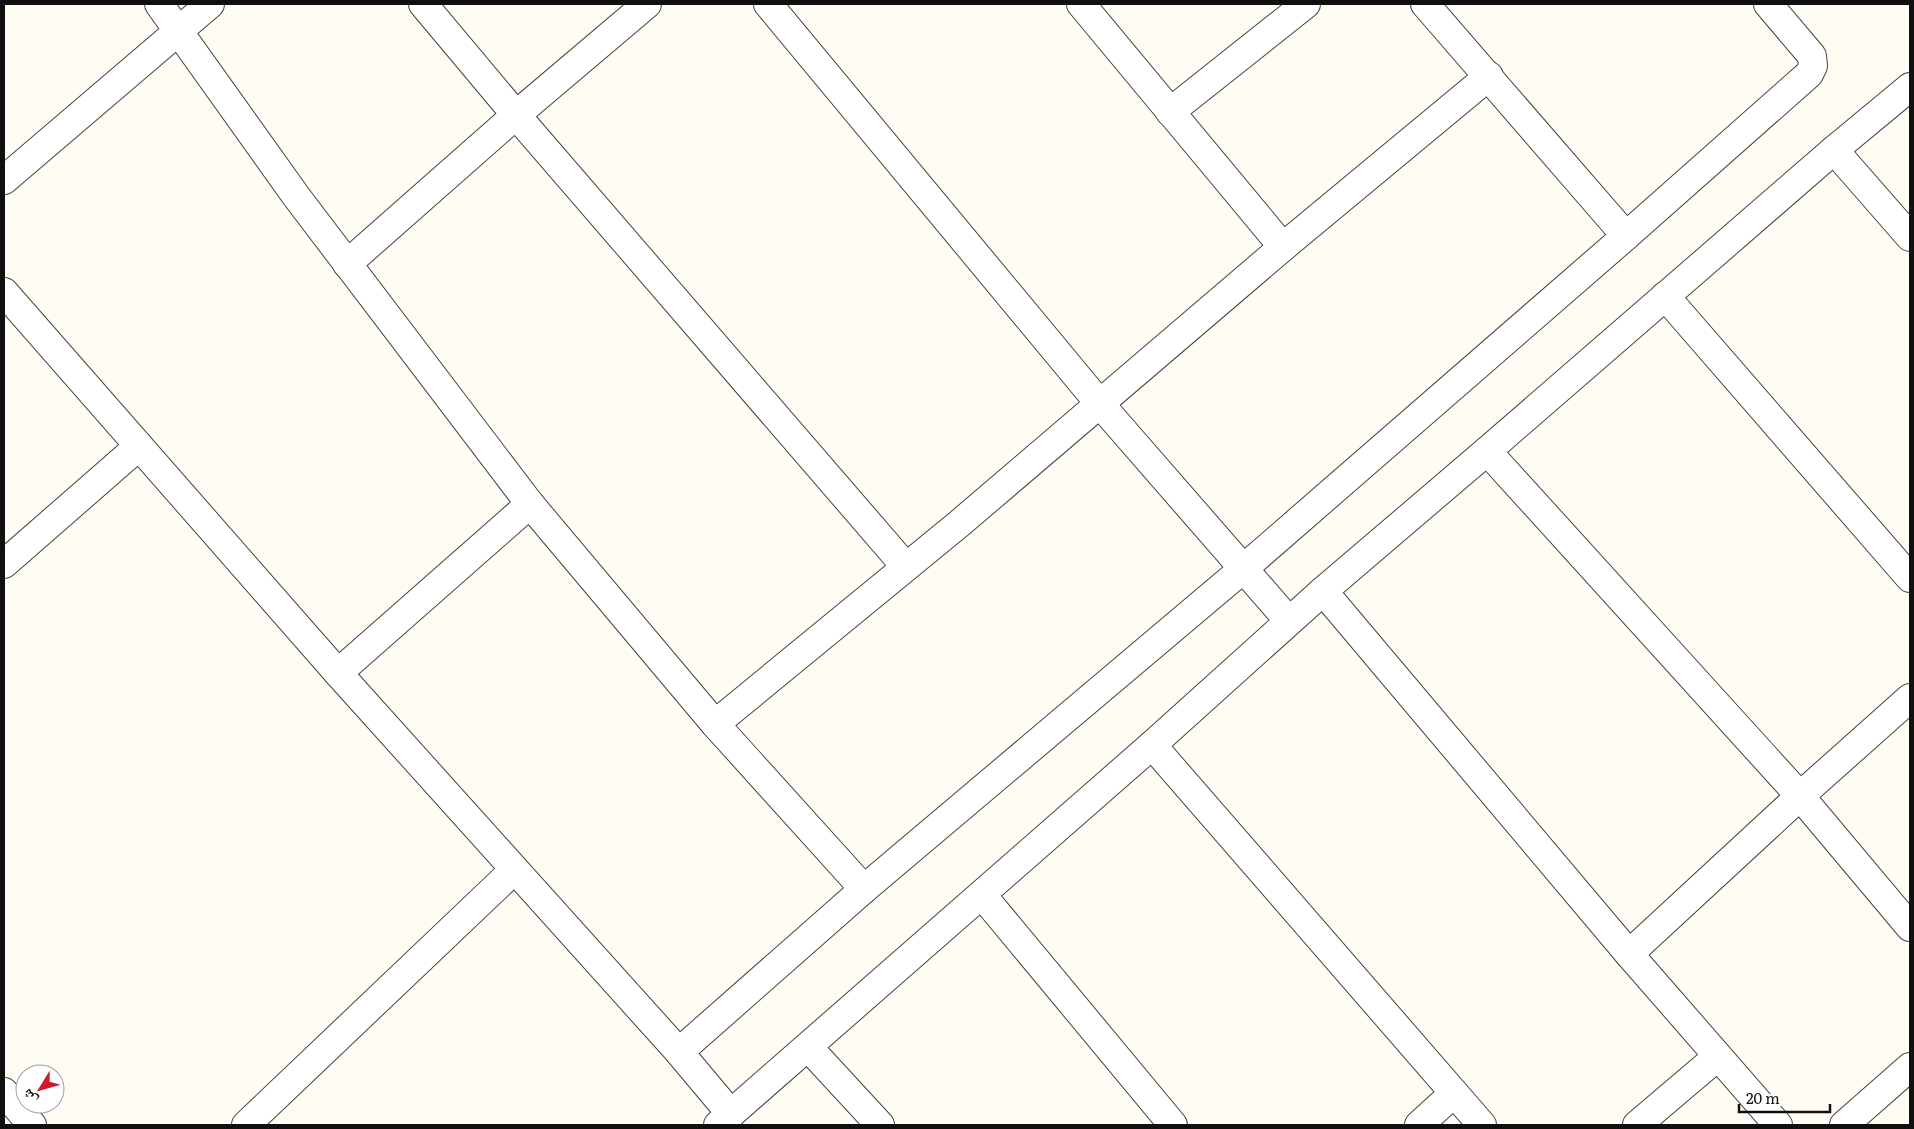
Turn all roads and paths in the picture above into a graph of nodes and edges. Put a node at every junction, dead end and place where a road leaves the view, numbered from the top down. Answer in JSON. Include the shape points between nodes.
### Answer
{"nodes":[{"id":1,"x":159,"y":4,"type":"edge"},
{"id":2,"x":210,"y":4,"type":"edge"},
{"id":3,"x":423,"y":4,"type":"edge"},
{"id":4,"x":647,"y":4,"type":"edge"},
{"id":5,"x":768,"y":4,"type":"edge"},
{"id":6,"x":1081,"y":4,"type":"edge"},
{"id":7,"x":1306,"y":4,"type":"edge"},
{"id":8,"x":1426,"y":4,"type":"edge"},
{"id":9,"x":1768,"y":4,"type":"edge"},
{"id":10,"x":178,"y":29,"type":"junction"},
{"id":11,"x":1489,"y":76,"type":"junction"},
{"id":12,"x":1910,"y":87,"type":"edge"},
{"id":13,"x":1170,"y":112,"type":"junction"},
{"id":14,"x":516,"y":115,"type":"junction"},
{"id":15,"x":1834,"y":150,"type":"junction"},
{"id":16,"x":4,"y":180,"type":"edge"},
{"id":17,"x":1626,"y":236,"type":"junction"},
{"id":18,"x":1910,"y":237,"type":"edge"},
{"id":19,"x":1283,"y":247,"type":"junction"},
{"id":20,"x":346,"y":264,"type":"junction"},
{"id":21,"x":4,"y":292,"type":"edge"},
{"id":22,"x":1665,"y":296,"type":"junction"},
{"id":23,"x":1100,"y":404,"type":"junction"},
{"id":24,"x":138,"y":446,"type":"junction"},
{"id":25,"x":1487,"y":451,"type":"junction"},
{"id":26,"x":530,"y":504,"type":"junction"},
{"id":27,"x":4,"y":564,"type":"edge"},
{"id":28,"x":906,"y":567,"type":"junction"},
{"id":29,"x":1243,"y":569,"type":"junction"},
{"id":30,"x":1910,"y":578,"type":"edge"},
{"id":31,"x":1323,"y":591,"type":"junction"},
{"id":32,"x":1289,"y":621,"type":"junction"},
{"id":33,"x":338,"y":673,"type":"junction"},
{"id":34,"x":1910,"y":698,"type":"edge"},
{"id":35,"x":715,"y":724,"type":"junction"},
{"id":36,"x":1152,"y":745,"type":"junction"},
{"id":37,"x":1800,"y":796,"type":"junction"},
{"id":38,"x":514,"y":870,"type":"junction"},
{"id":39,"x":864,"y":889,"type":"junction"},
{"id":40,"x":982,"y":896,"type":"junction"},
{"id":41,"x":1910,"y":927,"type":"edge"},
{"id":42,"x":1629,"y":954,"type":"junction"},
{"id":43,"x":808,"y":1047,"type":"junction"},
{"id":44,"x":679,"y":1052,"type":"junction"},
{"id":45,"x":1717,"y":1057,"type":"junction"},
{"id":46,"x":1910,"y":1068,"type":"edge"},
{"id":47,"x":4,"y":1092,"type":"edge"},
{"id":48,"x":1454,"y":1093,"type":"junction"},
{"id":49,"x":725,"y":1120,"type":"edge"},
{"id":50,"x":32,"y":1125,"type":"edge"},
{"id":51,"x":246,"y":1125,"type":"edge"},
{"id":52,"x":880,"y":1125,"type":"edge"},
{"id":53,"x":1173,"y":1125,"type":"edge"},
{"id":54,"x":1419,"y":1125,"type":"edge"},
{"id":55,"x":1482,"y":1125,"type":"edge"},
{"id":56,"x":1637,"y":1125,"type":"edge"},
{"id":57,"x":1778,"y":1125,"type":"edge"},
{"id":58,"x":1844,"y":1125,"type":"edge"}],
"edges":[{"from":1,"to":10,"type":"street"},
{"from":2,"to":10,"type":"street"},
{"from":3,"to":14,"type":"street"},
{"from":4,"to":14,"type":"street"},
{"from":5,"to":23,"type":"street"},
{"from":6,"to":13,"type":"street"},
{"from":7,"to":13,"type":"street"},
{"from":8,"to":11,"type":"street"},
{"from":9,"to":17,"type":"street","via":[[1812,56],[1813,66],[1809,74]]},
{"from":10,"to":16,"type":"street"},
{"from":10,"to":20,"type":"street"},
{"from":11,"to":17,"type":"street"},
{"from":11,"to":19,"type":"street"},
{"from":12,"to":15,"type":"street"},
{"from":13,"to":19,"type":"street"},
{"from":14,"to":20,"type":"street"},
{"from":14,"to":28,"type":"street"},
{"from":15,"to":18,"type":"street"},
{"from":15,"to":22,"type":"street"},
{"from":17,"to":29,"type":"street"},
{"from":19,"to":23,"type":"street"},
{"from":20,"to":26,"type":"street"},
{"from":21,"to":24,"type":"street"},
{"from":22,"to":25,"type":"street"},
{"from":22,"to":30,"type":"street"},
{"from":23,"to":28,"type":"street"},
{"from":23,"to":29,"type":"street"},
{"from":24,"to":27,"type":"street"},
{"from":24,"to":33,"type":"street"},
{"from":25,"to":31,"type":"street"},
{"from":25,"to":37,"type":"street"},
{"from":26,"to":33,"type":"street"},
{"from":26,"to":35,"type":"street"},
{"from":28,"to":35,"type":"street"},
{"from":29,"to":32,"type":"street"},
{"from":29,"to":39,"type":"street"},
{"from":31,"to":32,"type":"street"},
{"from":31,"to":42,"type":"street"},
{"from":32,"to":36,"type":"street"},
{"from":33,"to":38,"type":"street"},
{"from":34,"to":37,"type":"street"},
{"from":35,"to":39,"type":"street"},
{"from":36,"to":40,"type":"street"},
{"from":36,"to":48,"type":"street"},
{"from":37,"to":41,"type":"street"},
{"from":37,"to":42,"type":"street"},
{"from":38,"to":44,"type":"street"},
{"from":38,"to":51,"type":"street"},
{"from":39,"to":44,"type":"street"},
{"from":40,"to":43,"type":"street"},
{"from":40,"to":53,"type":"street"},
{"from":42,"to":45,"type":"street"},
{"from":43,"to":49,"type":"street"},
{"from":43,"to":52,"type":"street"},
{"from":44,"to":49,"type":"street"},
{"from":45,"to":56,"type":"street"},
{"from":45,"to":57,"type":"street"},
{"from":46,"to":58,"type":"street"},
{"from":47,"to":50,"type":"street"},
{"from":48,"to":54,"type":"street"},
{"from":48,"to":55,"type":"street"}]}
